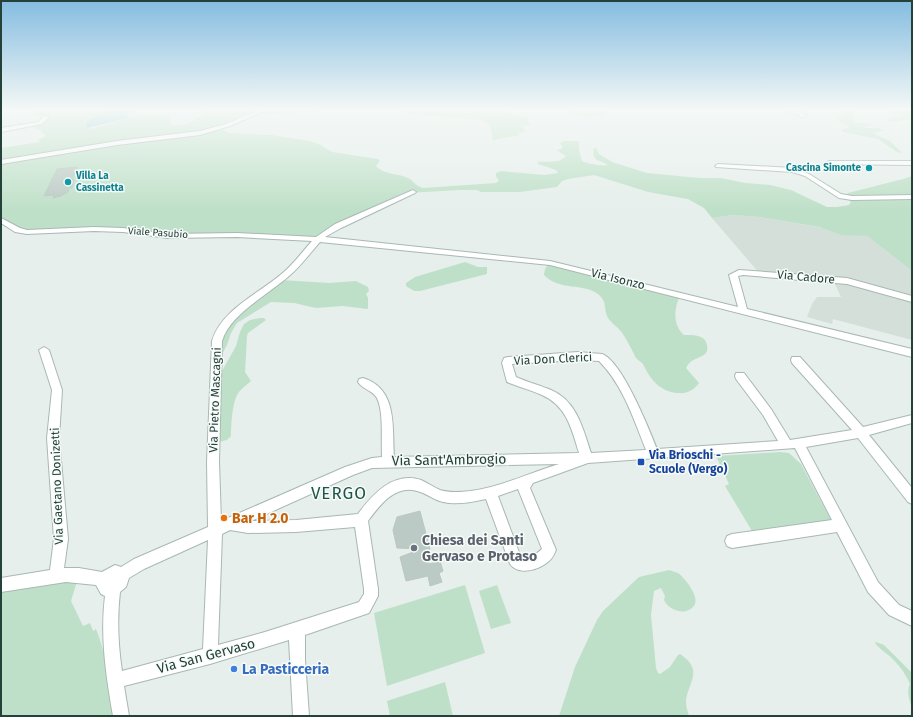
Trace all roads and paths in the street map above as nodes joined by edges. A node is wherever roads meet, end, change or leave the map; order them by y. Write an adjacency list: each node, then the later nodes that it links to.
1 (114, 143): 2 (street)
2 (1, 162)
3 (829, 163): 4 (street)
4 (912, 163)
5 (718, 166): 7 (street)
6 (413, 192): 9 (street, Via Pietro Mascagni)
7 (912, 197)
8 (1, 220): 9 (street, Viale Pasubio)
9 (317, 239): 11 (street, Via Isonzo); 29 (street, Via Pietro Mascagni)
10 (912, 299): 11 (street, Via Cadore)
11 (743, 310): 13 (street, Via Isonzo)
12 (44, 350): 31 (street, Via Gaetano Donizetti)
13 (912, 353)
14 (796, 360): 18 (street)
15 (740, 376): 19 (street)
16 (363, 382): 22 (street)
17 (912, 419): 18 (street, Via Sant'Ambrogio)
18 (860, 433): 19 (street, Via Sant'Ambrogio); 25 (street)
19 (793, 444): 20 (street, Via Sant'Ambrogio); 28 (street)
20 (653, 454): 21 (street, Via Sant'Ambrogio); 21 (street, Via Don Clerici)
21 (587, 458): 22 (street, Via Sant'Ambrogio); 23 (street)
22 (388, 462): 27 (street, Via Sant'Ambrogio)
23 (529, 479): 24 (street); 24 (street)
24 (490, 492): 26 (street)
25 (912, 498)
26 (361, 520): 27 (street); 35 (street, Via San Gervaso)
27 (230, 524): 29 (street, Via Sant'Ambrogio)
28 (841, 526): 30 (street); 34 (street)
29 (215, 531): 32 (street, Via Sant'Ambrogio); 36 (street, Via Pietro Mascagni)
30 (732, 541)
31 (56, 577): 32 (street); 33 (street)
32 (109, 584): 37 (street)
33 (1, 585)
34 (912, 619)
35 (297, 630): 36 (street, Via San Gervaso); 39 (street)
36 (210, 656): 37 (street, Via San Gervaso)
37 (115, 681): 38 (street)
38 (121, 716)
39 (301, 716)

